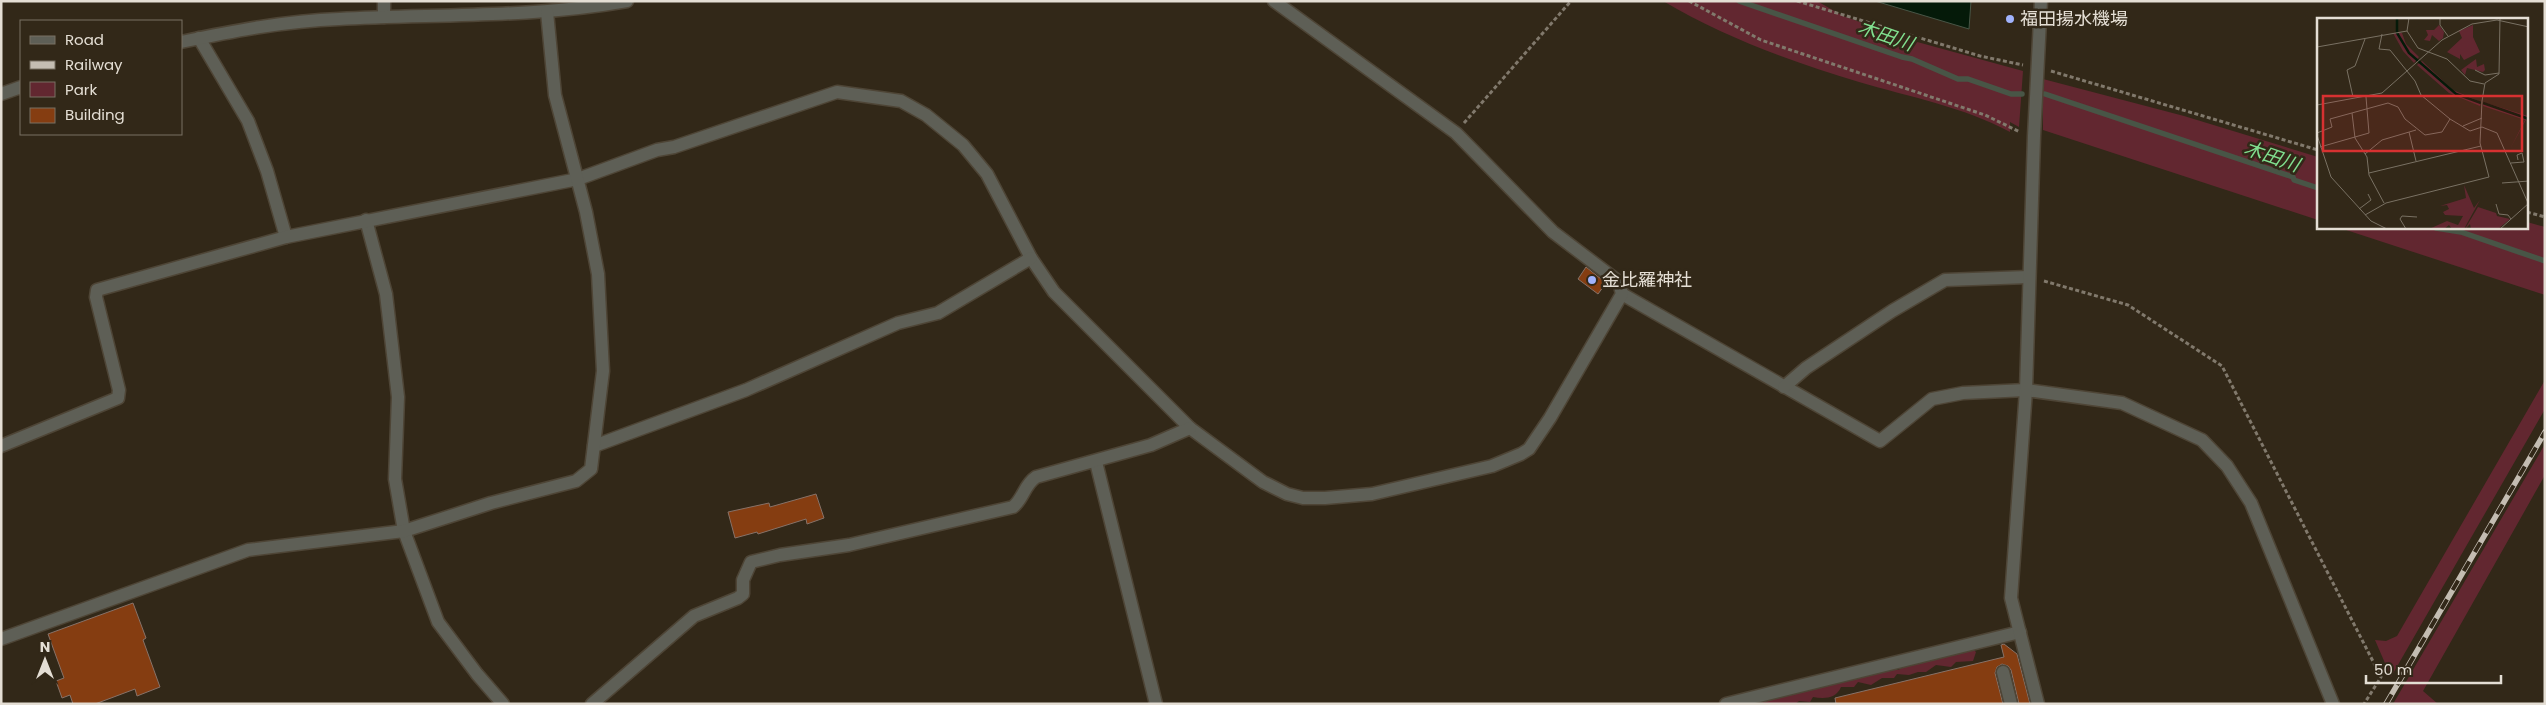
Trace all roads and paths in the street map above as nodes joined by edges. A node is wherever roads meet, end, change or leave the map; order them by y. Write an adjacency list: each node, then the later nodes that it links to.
1 (384, 1): 9 (street)
2 (627, 1): 8 (street)
3 (1274, 1): 15 (street)
4 (1571, 1): 15 (path)
5 (1689, 1): 16 (path)
6 (1797, 1): 12 (path)
7 (2042, 1): 12 (street)
8 (547, 12): 9 (street); 18 (street)
9 (384, 17): 10 (street)
10 (199, 38): 11 (street); 22 (street)
11 (182, 42)
12 (2037, 66): 16 (street); 17 (path)
13 (20, 87): 14 (street)
14 (1, 94)
15 (1456, 133): 25 (street)
16 (2034, 136): 24 (street)
17 (2317, 150)
18 (578, 179): 21 (street); 23 (street); 30 (street)
19 (2528, 212): 20 (path)
20 (2545, 217)
21 (366, 220): 22 (street); 32 (street)
22 (286, 237): 29 (street)
23 (1031, 258): 28 (street); 30 (street)
24 (2028, 277): 26 (street); 27 (street); 43 (path)
25 (1622, 294): 26 (street); 28 (street)
26 (1784, 387): 27 (street)
27 (2026, 390): 33 (street); 42 (street)
28 (1190, 428): 31 (street)
29 (1, 446)
30 (594, 446): 32 (street)
31 (1096, 462): 37 (street); 38 (street)
32 (404, 531): 34 (street); 36 (street)
33 (2020, 632): 39 (street); 41 (street)
34 (1, 639)
35 (2002, 672): 40 (street)
36 (503, 704)
37 (592, 704)
38 (1156, 704)
39 (1726, 704)
40 (2010, 704)
41 (2038, 704)
42 (2333, 704)
43 (2364, 704)

